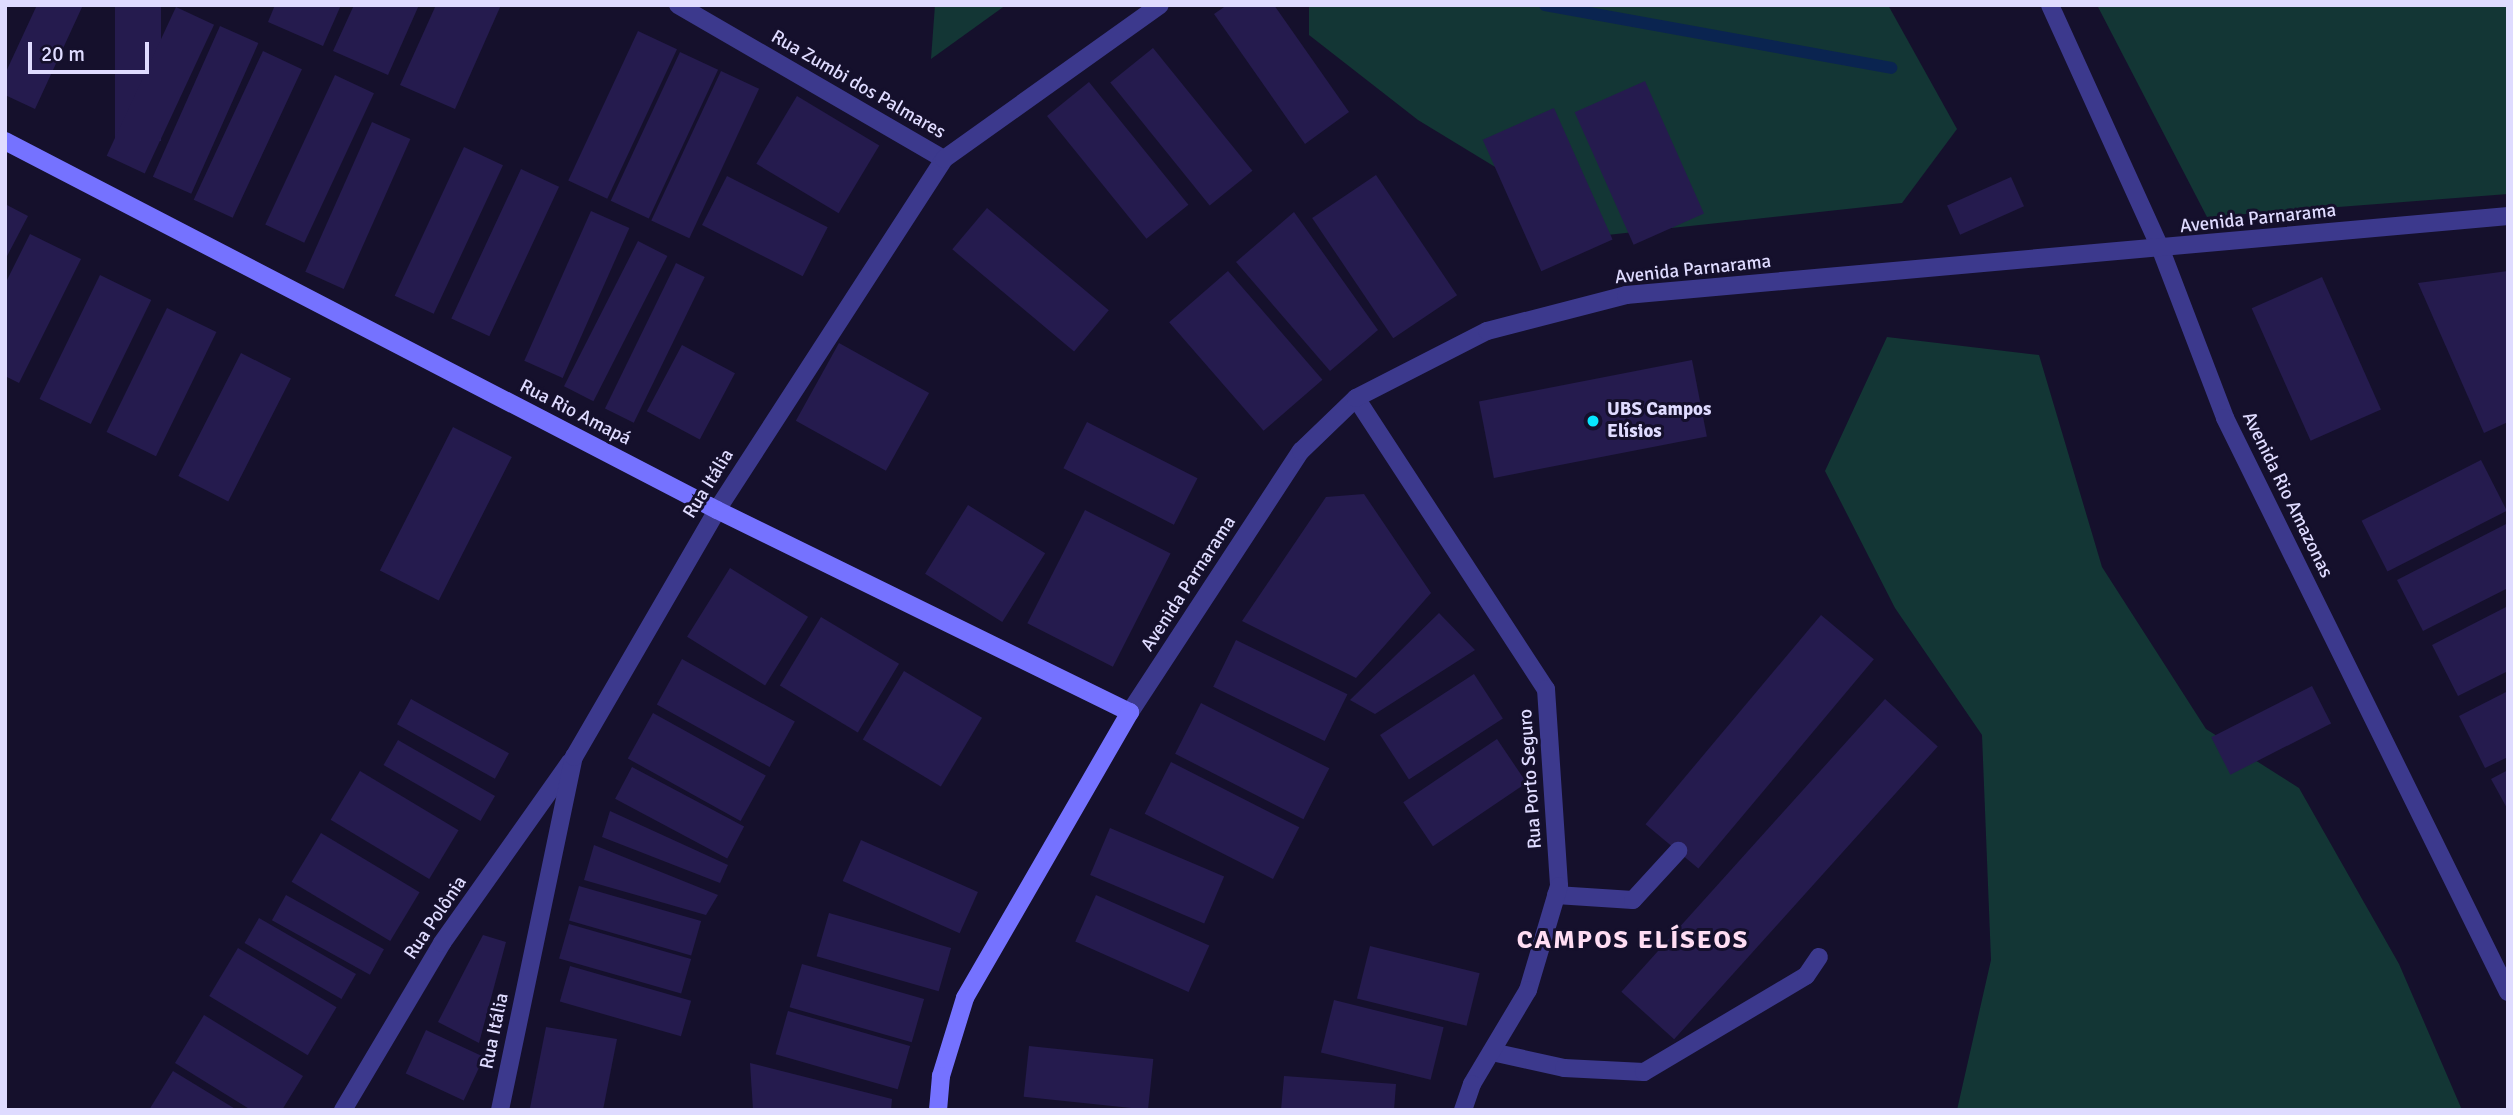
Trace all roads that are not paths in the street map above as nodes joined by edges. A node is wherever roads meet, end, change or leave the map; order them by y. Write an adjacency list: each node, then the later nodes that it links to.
1 (678, 5): 5 (street, Rua Zumbi dos Palmares)
2 (1160, 5): 5 (street, Rua Itália)
3 (2050, 5): 7 (street, Avenida Rio Amazonas)
4 (5, 141): 9 (main road, Rua Rio Amapá)
5 (944, 159): 9 (street, Rua Itália)
6 (2508, 216): 7 (street, Avenida Parnarama)
7 (2161, 250): 8 (street, Avenida Parnarama); 15 (street, Avenida Rio Amazonas)
8 (1356, 398): 10 (street, Avenida Parnarama); 13 (street, Rua Porto Seguro)
9 (717, 510): 10 (main road, Rua Rio Amapá); 11 (street, Rua Itália)
10 (1130, 712): 19 (main road, Avenida Parnarama)
11 (574, 757): 17 (street, Rua Polônia); 18 (street, Rua Itália)
12 (1678, 851): 13 (street)
13 (1556, 895): 16 (street, Rua Porto Seguro)
14 (1819, 957): 16 (street)
15 (2508, 992)
16 (1492, 1052): 20 (street, Rua Porto Seguro)
17 (343, 1110)
18 (500, 1110)
19 (938, 1110)
20 (1463, 1110)

